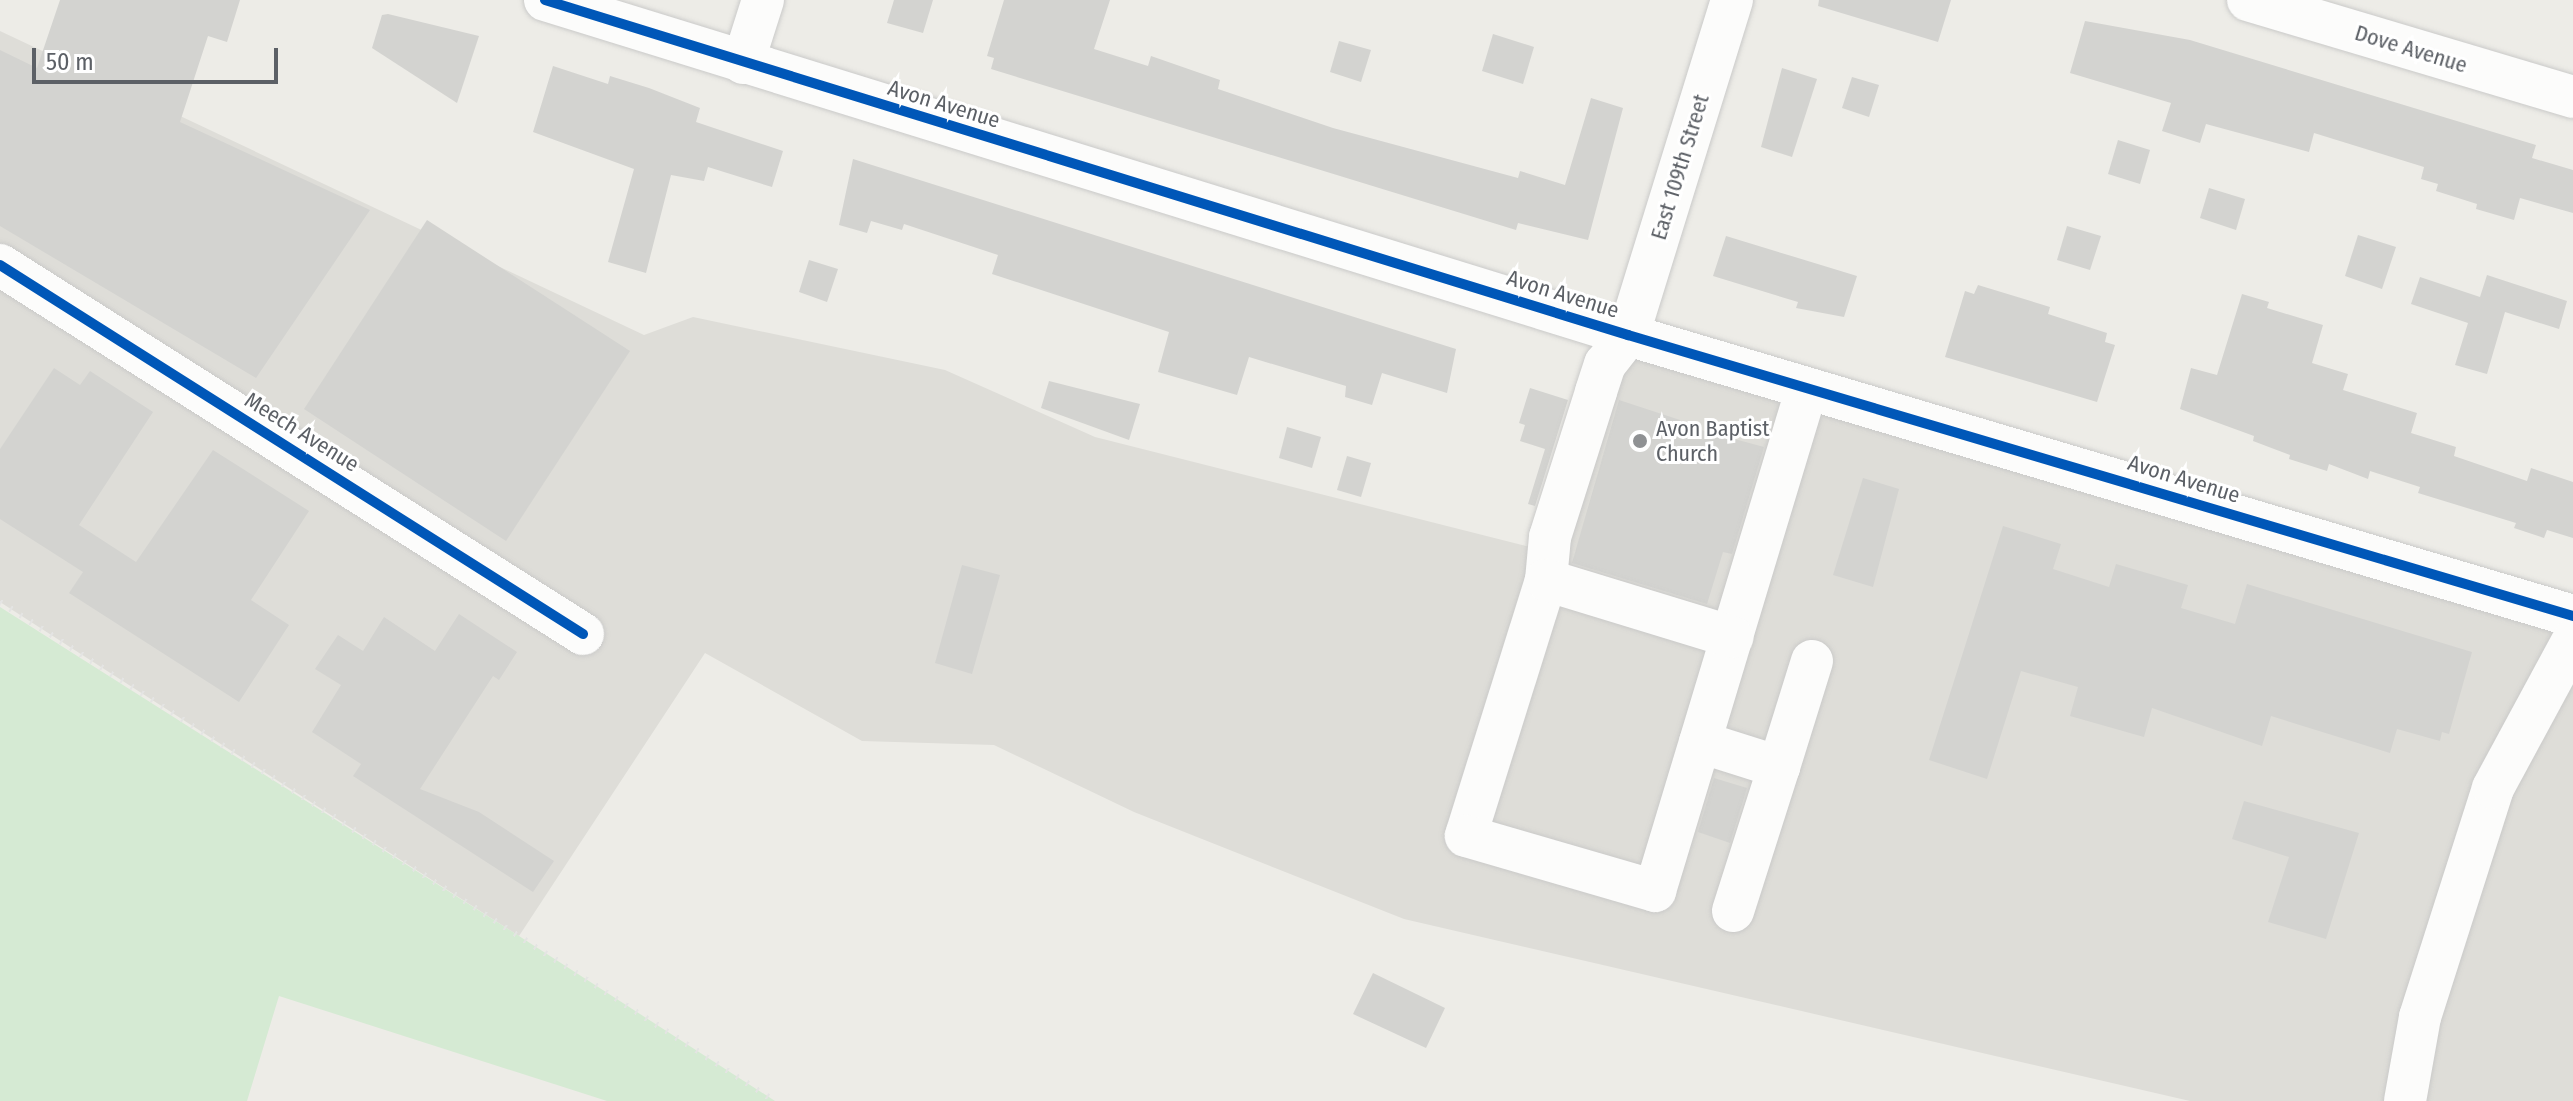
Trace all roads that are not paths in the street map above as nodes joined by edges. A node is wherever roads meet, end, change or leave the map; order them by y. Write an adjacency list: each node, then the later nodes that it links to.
1 (545, 0): 5 (street, Avon Avenue)
2 (763, 0): 5 (street)
3 (1732, 0): 8 (street, East 109th Street)
4 (2248, 0): 6 (street, Dove Avenue)
5 (743, 63): 8 (street, Avon Avenue)
6 (2573, 97)
7 (0, 265): 12 (street, Meech Avenue)
8 (1628, 335): 9 (street, Avon Avenue); 10 (street, East 109th Street)
9 (1807, 388): 11 (street, Avon Avenue); 13 (street)
10 (1546, 580): 13 (street); 16 (street, East 109th Street)
11 (2573, 616)
12 (583, 634)
13 (1733, 637): 16 (street)
14 (2573, 640): 19 (street)
15 (1812, 661): 17 (street)
16 (1700, 742): 17 (street)
17 (1779, 767): 18 (street)
18 (1733, 911)
19 (2405, 1101)

